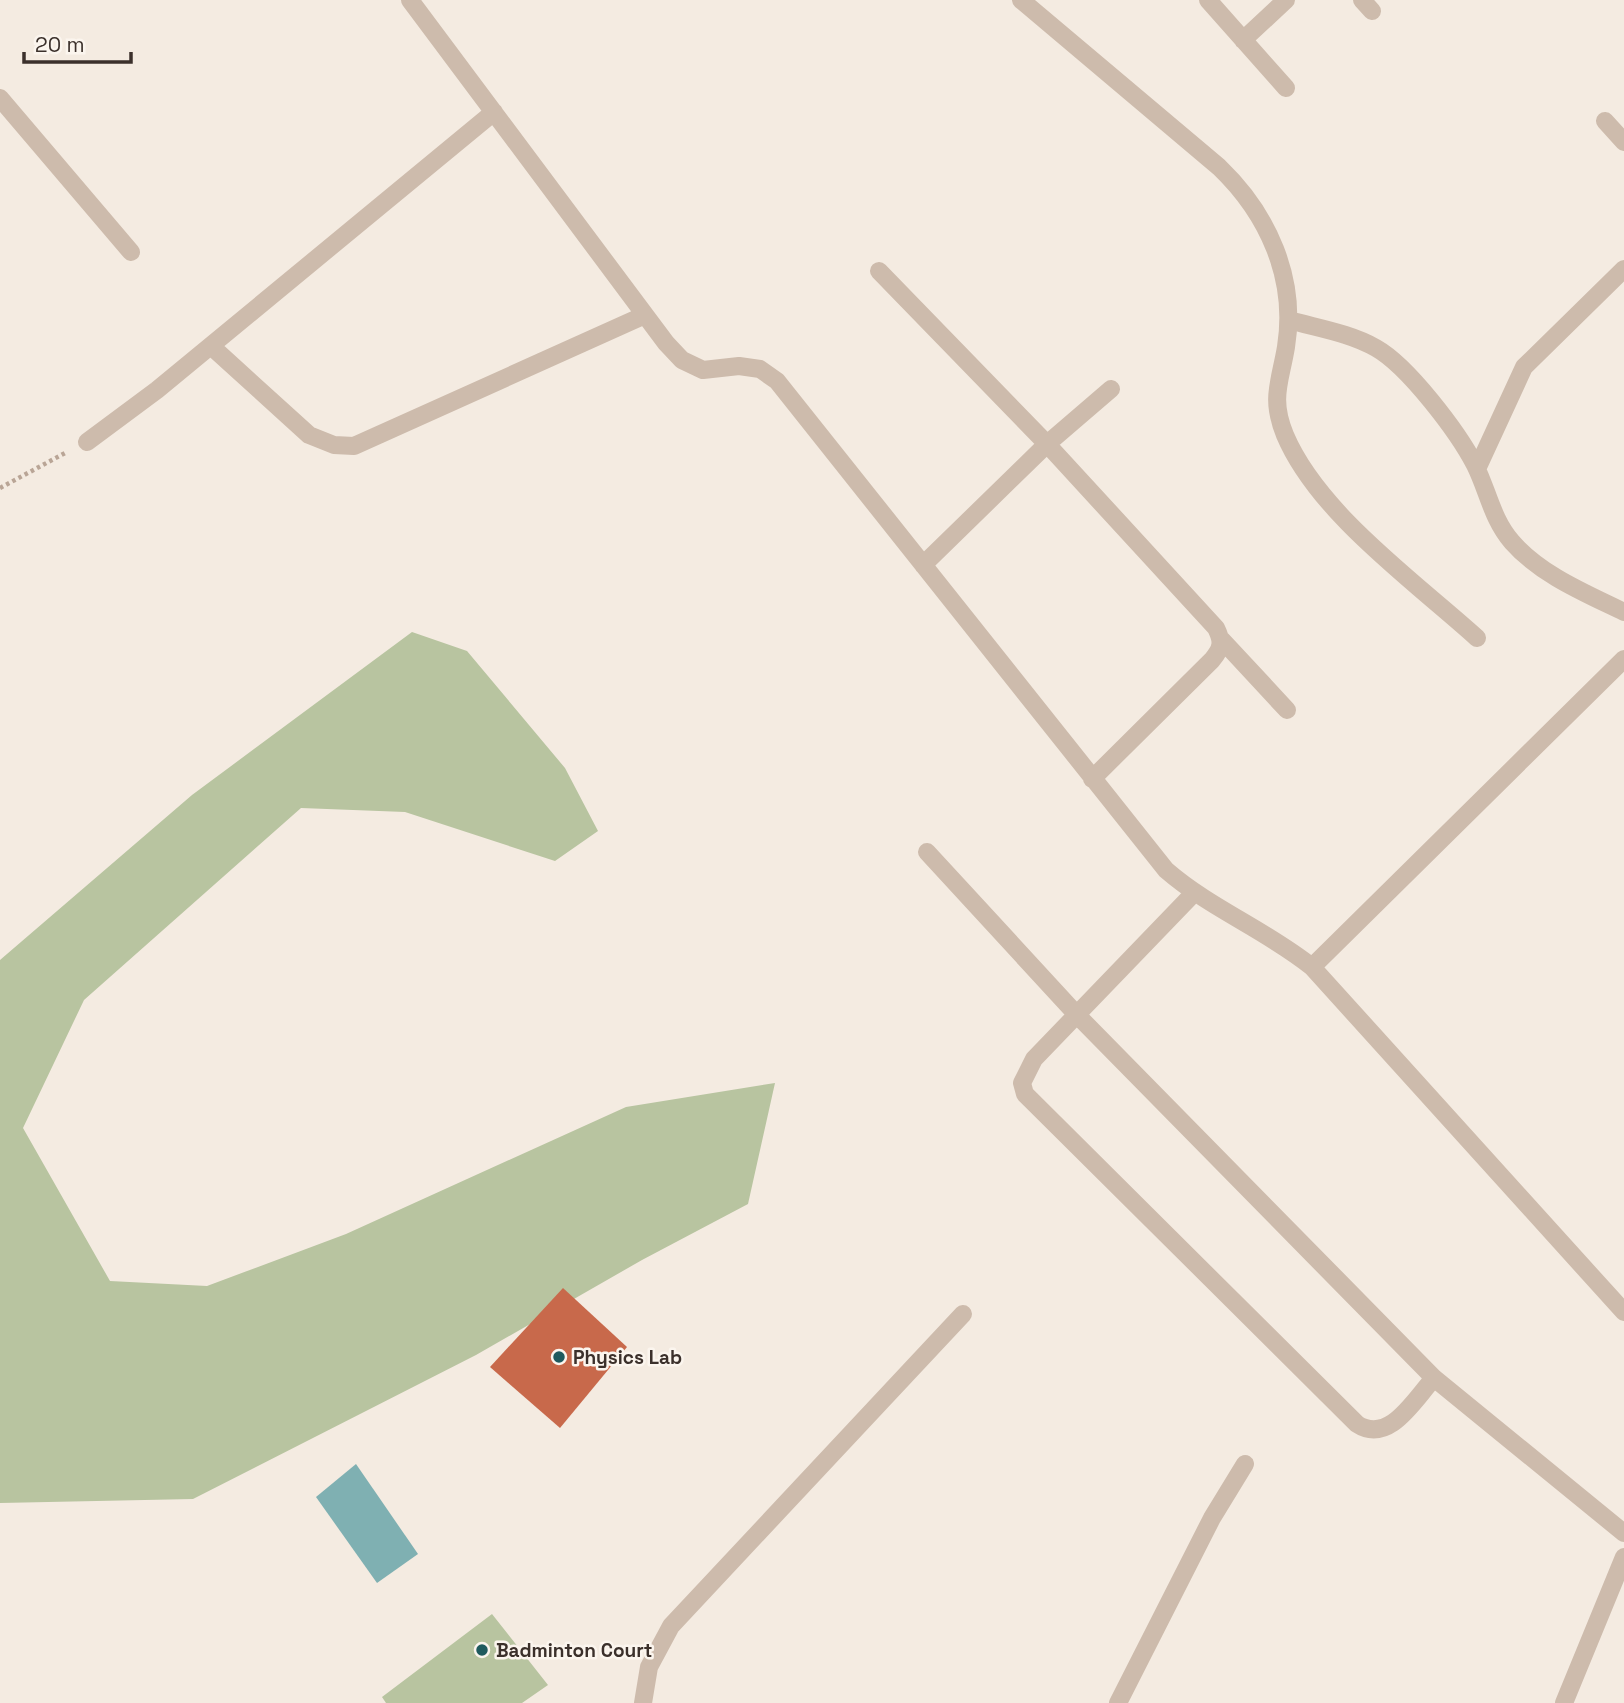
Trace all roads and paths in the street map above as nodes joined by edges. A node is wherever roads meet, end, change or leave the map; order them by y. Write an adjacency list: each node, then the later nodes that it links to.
1 (410, 0): 8 (street)
2 (1021, 0): 15 (street)
3 (1208, 0): 5 (street)
4 (1286, 0): 5 (street)
5 (1243, 40): 6 (street)
6 (1286, 88)
7 (0, 98): 11 (street)
8 (494, 112): 14 (street); 16 (street)
9 (1605, 121): 10 (street)
10 (1624, 142)
11 (131, 252)
12 (1624, 269): 20 (street)
13 (879, 271): 19 (street)
14 (645, 315): 16 (street); 22 (street)
15 (1289, 320): 20 (street); 24 (street)
16 (211, 346): 18 (street)
17 (1111, 389): 19 (street)
18 (87, 442): 21 (path)
19 (1047, 443): 22 (street); 25 (street)
20 (1477, 470): 23 (street)
21 (0, 488)
22 (922, 565): 28 (street)
23 (1624, 612)
24 (1477, 638)
25 (1222, 640): 27 (street); 28 (street)
26 (1624, 659): 31 (street)
27 (1287, 710)
28 (1092, 779): 30 (street)
29 (927, 852): 32 (street)
30 (1193, 894): 31 (street); 32 (street)
31 (1312, 967): 33 (street)
32 (1078, 1016): 35 (street); 35 (street)
33 (1624, 1312)
34 (963, 1314): 39 (street)
35 (1434, 1378): 37 (street)
36 (1245, 1464): 40 (street)
37 (1624, 1534)
38 (1624, 1557): 41 (street)
39 (643, 1703)
40 (1118, 1703)
41 (1564, 1703)

